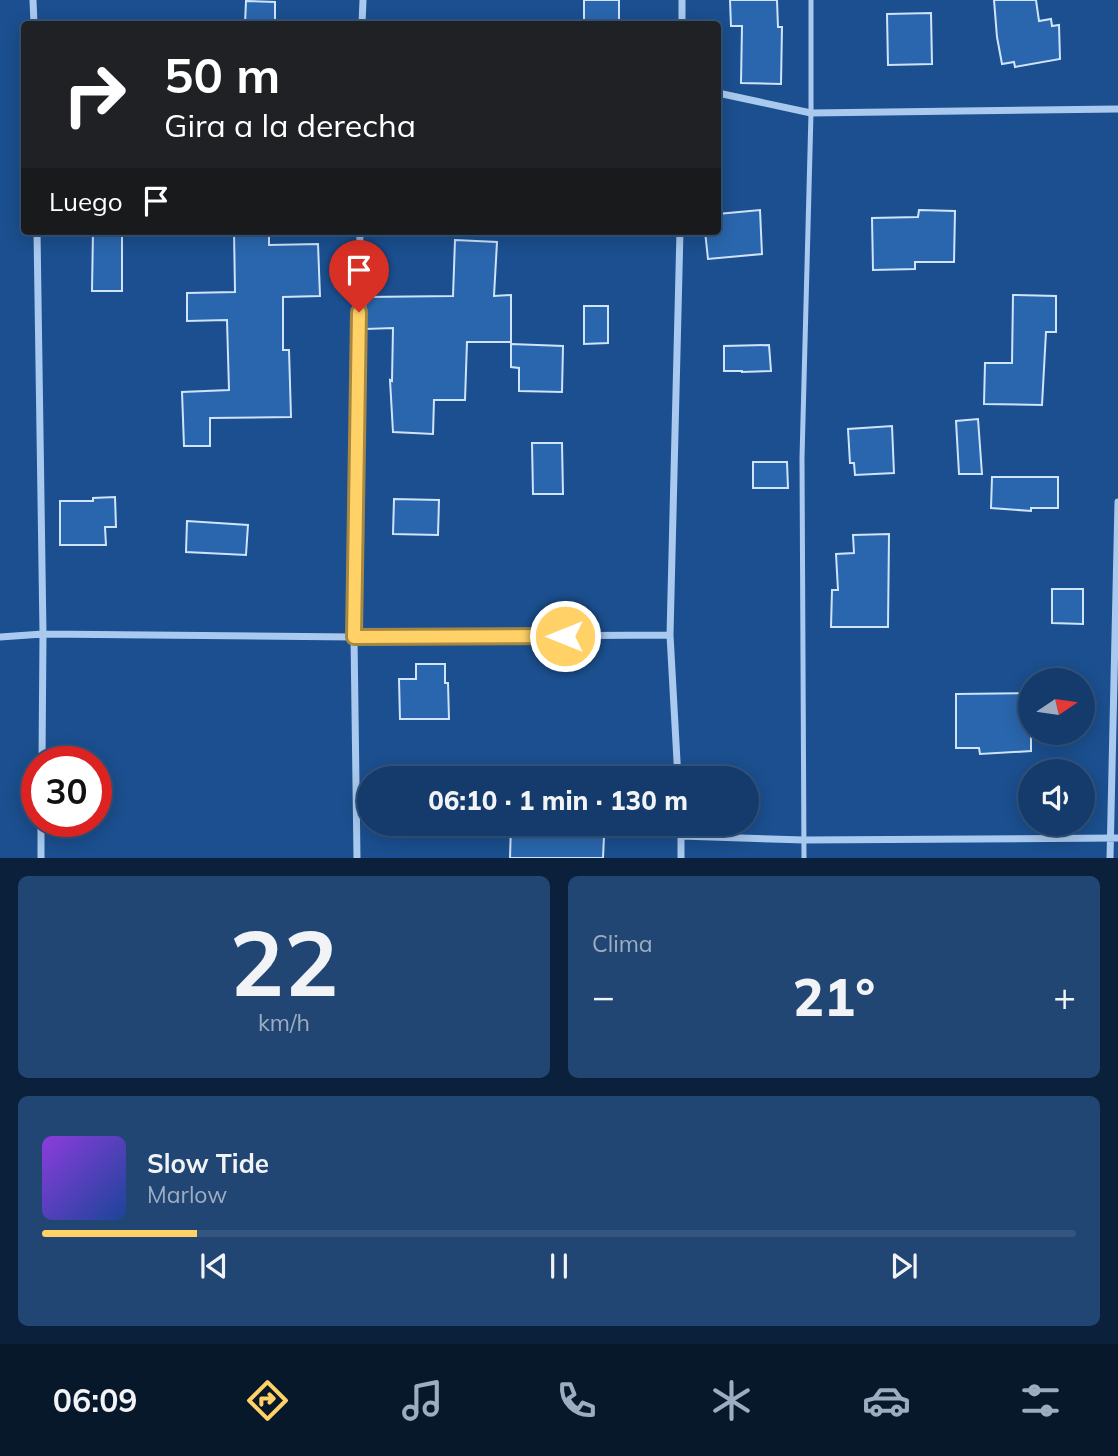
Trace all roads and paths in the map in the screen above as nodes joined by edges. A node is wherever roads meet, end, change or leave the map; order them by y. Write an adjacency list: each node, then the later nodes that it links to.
1 (33, 0): 5 (street)
2 (363, 0): 6 (street)
3 (682, 0): 7 (street)
4 (811, 0): 10 (lane)
5 (34, 21)
6 (362, 21)
7 (682, 21)
8 (721, 94): 10 (street)
9 (1118, 109): 10 (street)
10 (811, 113): 24 (lane)
11 (37, 235): 15 (street)
12 (360, 235): 18 (street)
13 (680, 235): 16 (street)
14 (1118, 502): 23 (street)
15 (43, 634): 17 (street); 18 (street); 19 (street)
16 (670, 635): 18 (street); 20 (street)
17 (0, 637)
18 (354, 637): 26 (street)
19 (42, 746)
20 (677, 766)
21 (681, 836): 24 (street); 27 (street)
22 (41, 837): 25 (street)
23 (1114, 838): 24 (street); 29 (street)
24 (804, 840): 28 (lane)
25 (41, 858)
26 (357, 858)
27 (681, 858)
28 (804, 858)
29 (1110, 858)

